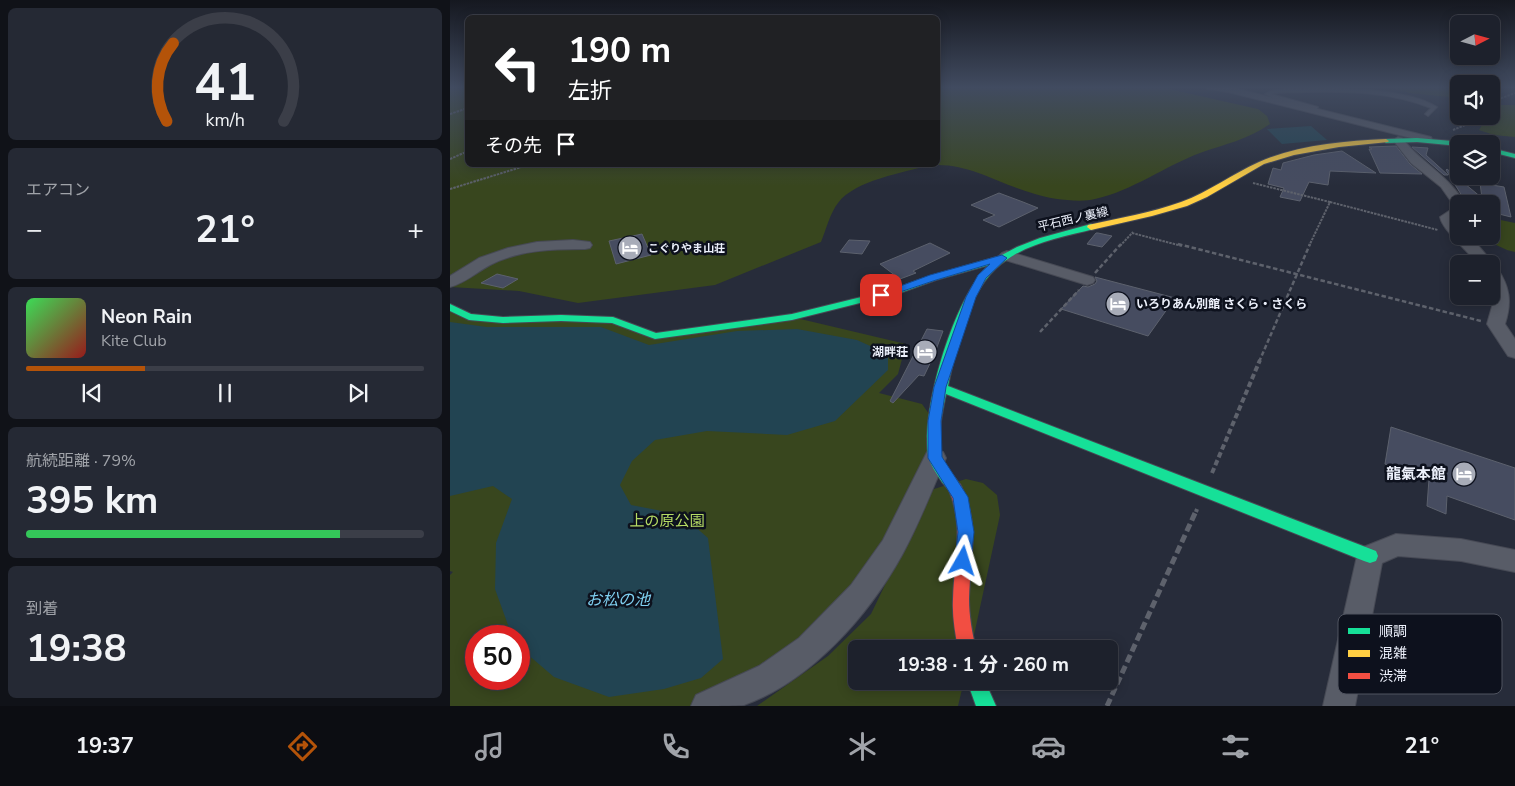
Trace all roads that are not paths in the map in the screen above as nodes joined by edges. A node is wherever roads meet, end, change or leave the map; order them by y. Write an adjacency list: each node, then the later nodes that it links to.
1 (1351, 120): 2 (street)
2 (1426, 139): 3 (main road, 平石西ノ裏線); 4 (main road, 平石西ノ裏線)
3 (1398, 140): 7 (street); 11 (main road, 平石西ノ裏線)
4 (1450, 142)
5 (1500, 152): 6 (main road)
6 (1515, 156)
7 (1455, 195)
8 (585, 245): 13 (street)
9 (1471, 245): 10 (street)
10 (1479, 255)
11 (1005, 257): 12 (street); 15 (main road); 18 (main road, 平石西ノ裏線)
12 (1087, 280)
13 (450, 282)
14 (1500, 282): 16 (street)
15 (450, 307)
16 (1496, 324): 17 (street)
17 (1515, 352)
18 (940, 387): 19 (main road, 平石西ノ裏線); 20 (main road)
19 (935, 458): 23 (main road); 25 (street)
20 (1370, 556): 21 (street); 22 (street)
21 (1515, 561)
22 (1358, 614)
23 (964, 640)
24 (979, 690): 26 (main road)
25 (707, 706)
26 (986, 706)

